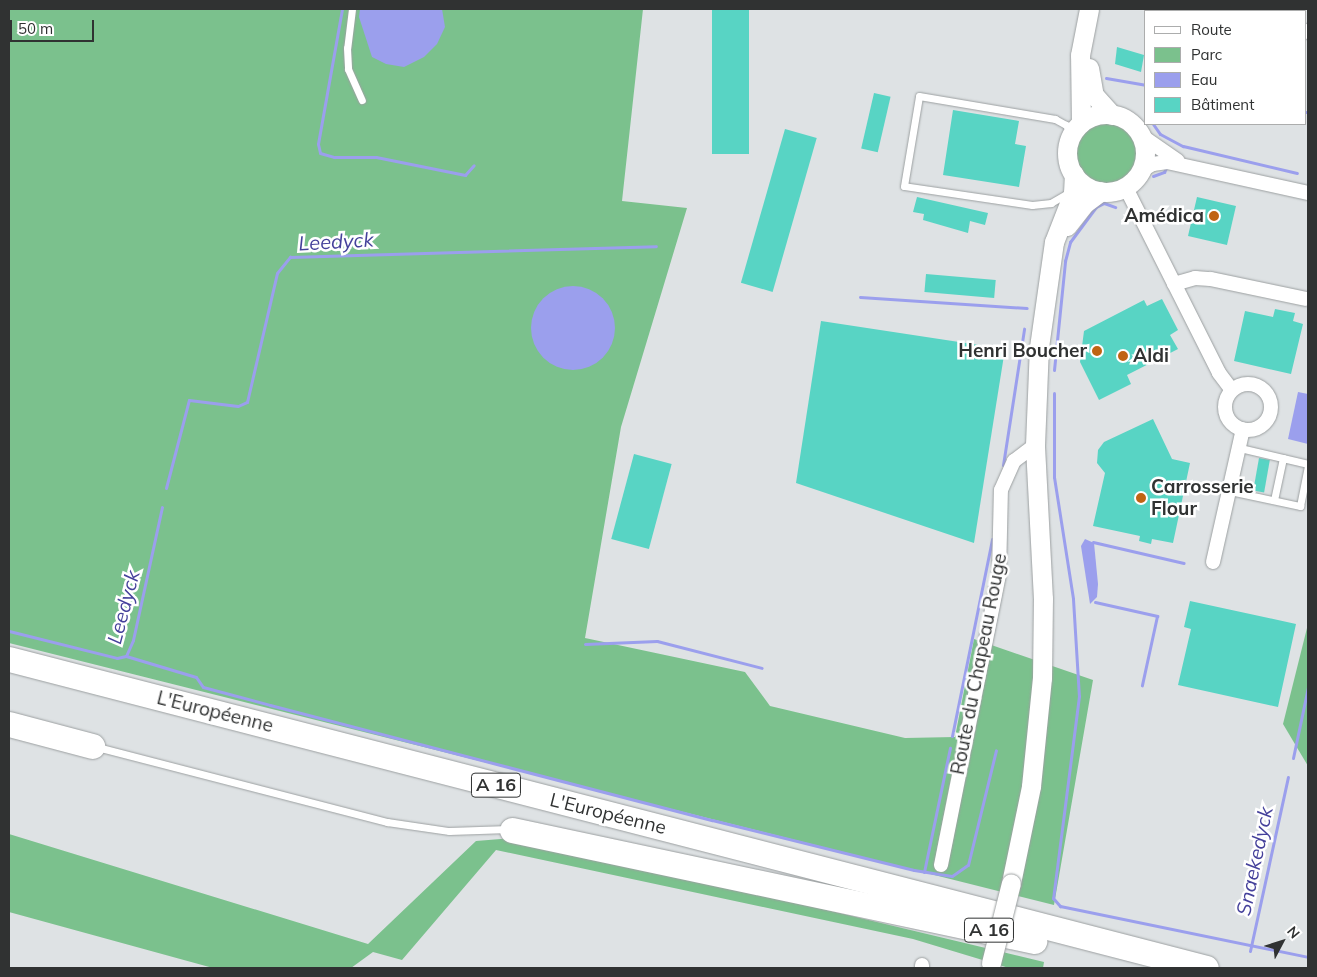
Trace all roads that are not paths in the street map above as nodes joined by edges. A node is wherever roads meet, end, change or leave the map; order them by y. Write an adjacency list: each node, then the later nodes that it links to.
1 (352, 9): 3 (lane)
2 (1090, 9): 4 (street); 5 (street)
3 (362, 100)
4 (1112, 115): 5 (street); 6 (street)
5 (1076, 129): 9 (street); 9 (lane)
6 (1139, 134): 7 (street); 8 (street)
7 (1188, 165): 8 (street); 12 (street)
8 (1139, 172): 10 (street)
9 (1074, 181): 11 (street); 13 (street)
10 (1125, 186): 11 (street); 14 (street)
11 (1100, 191): 13 (street)
12 (1308, 193)
13 (1051, 258): 18 (street)
14 (1174, 284): 15 (street); 16 (street)
15 (1306, 299)
16 (1232, 390): 17 (street); 17 (street)
17 (1243, 429): 19 (street)
18 (1035, 446): 30 (street, Route du Chapeau Rouge); 32 (street, bridge)
19 (1240, 448): 20 (lane); 22 (street)
20 (1283, 458): 21 (lane); 23 (lane)
21 (1308, 465): 23 (lane)
22 (1230, 491): 23 (lane); 24 (street)
23 (1274, 500)
24 (1213, 562)
25 (9, 659): 34 (highway, L'Européenne / A 16)
26 (9, 676): 31 (highway, L'Européenne / A 16)
27 (9, 724): 28 (highway)
28 (92, 746): 29 (lane)
29 (512, 830): 31 (highway)
30 (940, 865)
31 (1034, 941): 33 (highway, L'Européenne / A 16)
32 (990, 965)
33 (1138, 968)
34 (1206, 968)

